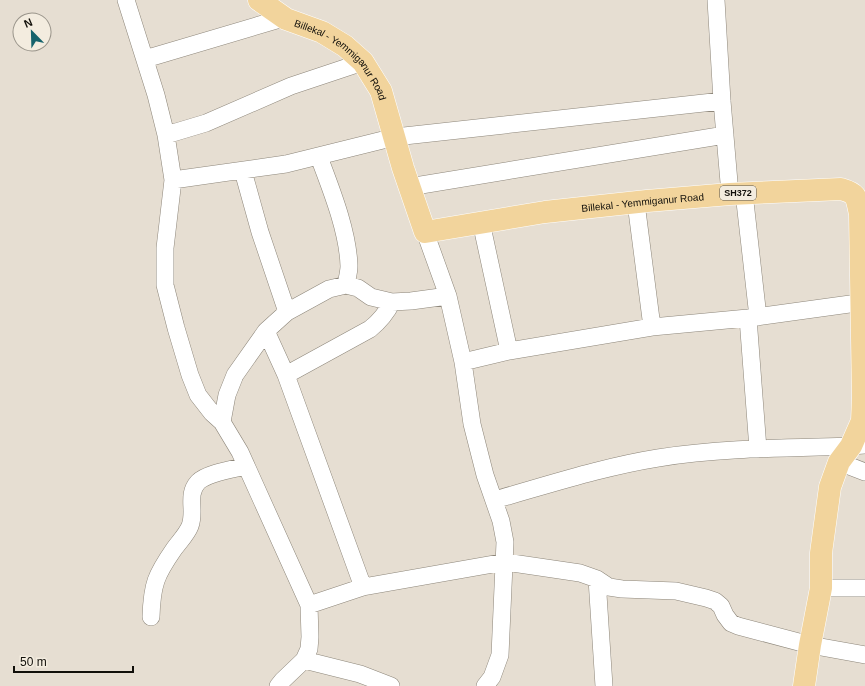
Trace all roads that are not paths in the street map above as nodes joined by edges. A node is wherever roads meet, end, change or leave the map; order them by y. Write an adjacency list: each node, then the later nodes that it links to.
1 (126, 0): 5 (street)
2 (259, 0): 4 (main road, Billekal - Yemmiganur Road)
3 (716, 0): 7 (street)
4 (283, 18): 5 (street); 6 (main road, Billekal - Yemmiganur Road)
5 (145, 59): 8 (street)
6 (363, 62): 8 (street); 10 (main road, Billekal - Yemmiganur Road)
7 (722, 101): 9 (street); 10 (street)
8 (166, 135): 13 (street)
9 (725, 135): 14 (street); 15 (street)
10 (395, 138): 11 (street); 14 (main road, Billekal - Yemmiganur Road)
11 (319, 157): 12 (street); 20 (street)
12 (243, 171): 13 (street); 24 (street)
13 (173, 180): 32 (street)
14 (409, 187): 19 (main road, Billekal - Yemmiganur Road)
15 (737, 193): 16 (main road, Billekal - Yemmiganur Road / SH372); 17 (main road, Billekal - Yemmiganur Road / SH372); 25 (street)
16 (636, 203): 18 (main road, Billekal - Yemmiganur Road / SH372); 26 (street)
17 (862, 214): 23 (main road, Billekal - Yemmiganur Road / SH372)
18 (481, 222): 19 (main road, Billekal - Yemmiganur Road / SH372); 28 (street)
19 (425, 232): 21 (street)
20 (346, 284): 22 (street); 24 (street)
21 (448, 296): 22 (street); 29 (street)
22 (392, 302): 31 (street)
23 (863, 302): 25 (street); 30 (main road, Billekal - Yemmiganur Road / SH372)
24 (287, 312): 27 (street)
25 (753, 317): 26 (street); 33 (street)
26 (652, 327): 28 (street)
27 (266, 331): 31 (street); 32 (street)
28 (509, 351): 29 (street)
29 (463, 362): 37 (street)
30 (864, 367): 34 (main road, Billekal - Yemmiganur Road / SH372)
31 (286, 375): 40 (street)
32 (222, 422): 35 (street)
33 (758, 449): 34 (street); 37 (street)
34 (852, 451): 36 (street); 41 (main road, Billekal - Yemmiganur Road / SH372)
35 (246, 466): 43 (street); 44 (street)
36 (865, 472)
37 (494, 500): 38 (street)
38 (505, 562): 39 (street); 40 (street); 50 (street)
39 (597, 579): 45 (street); 51 (street)
40 (363, 587): 43 (street)
41 (821, 588): 42 (street); 45 (main road, Billekal - Yemmiganur Road / SH372)
42 (865, 588)
43 (309, 605): 47 (street)
44 (151, 617)
45 (810, 645): 46 (street); 52 (main road, Billekal - Yemmiganur Road / SH372)
46 (865, 655)
47 (304, 660): 48 (street); 49 (street)
48 (278, 686)
49 (391, 686)
50 (485, 686)
51 (604, 686)
52 (804, 686)

